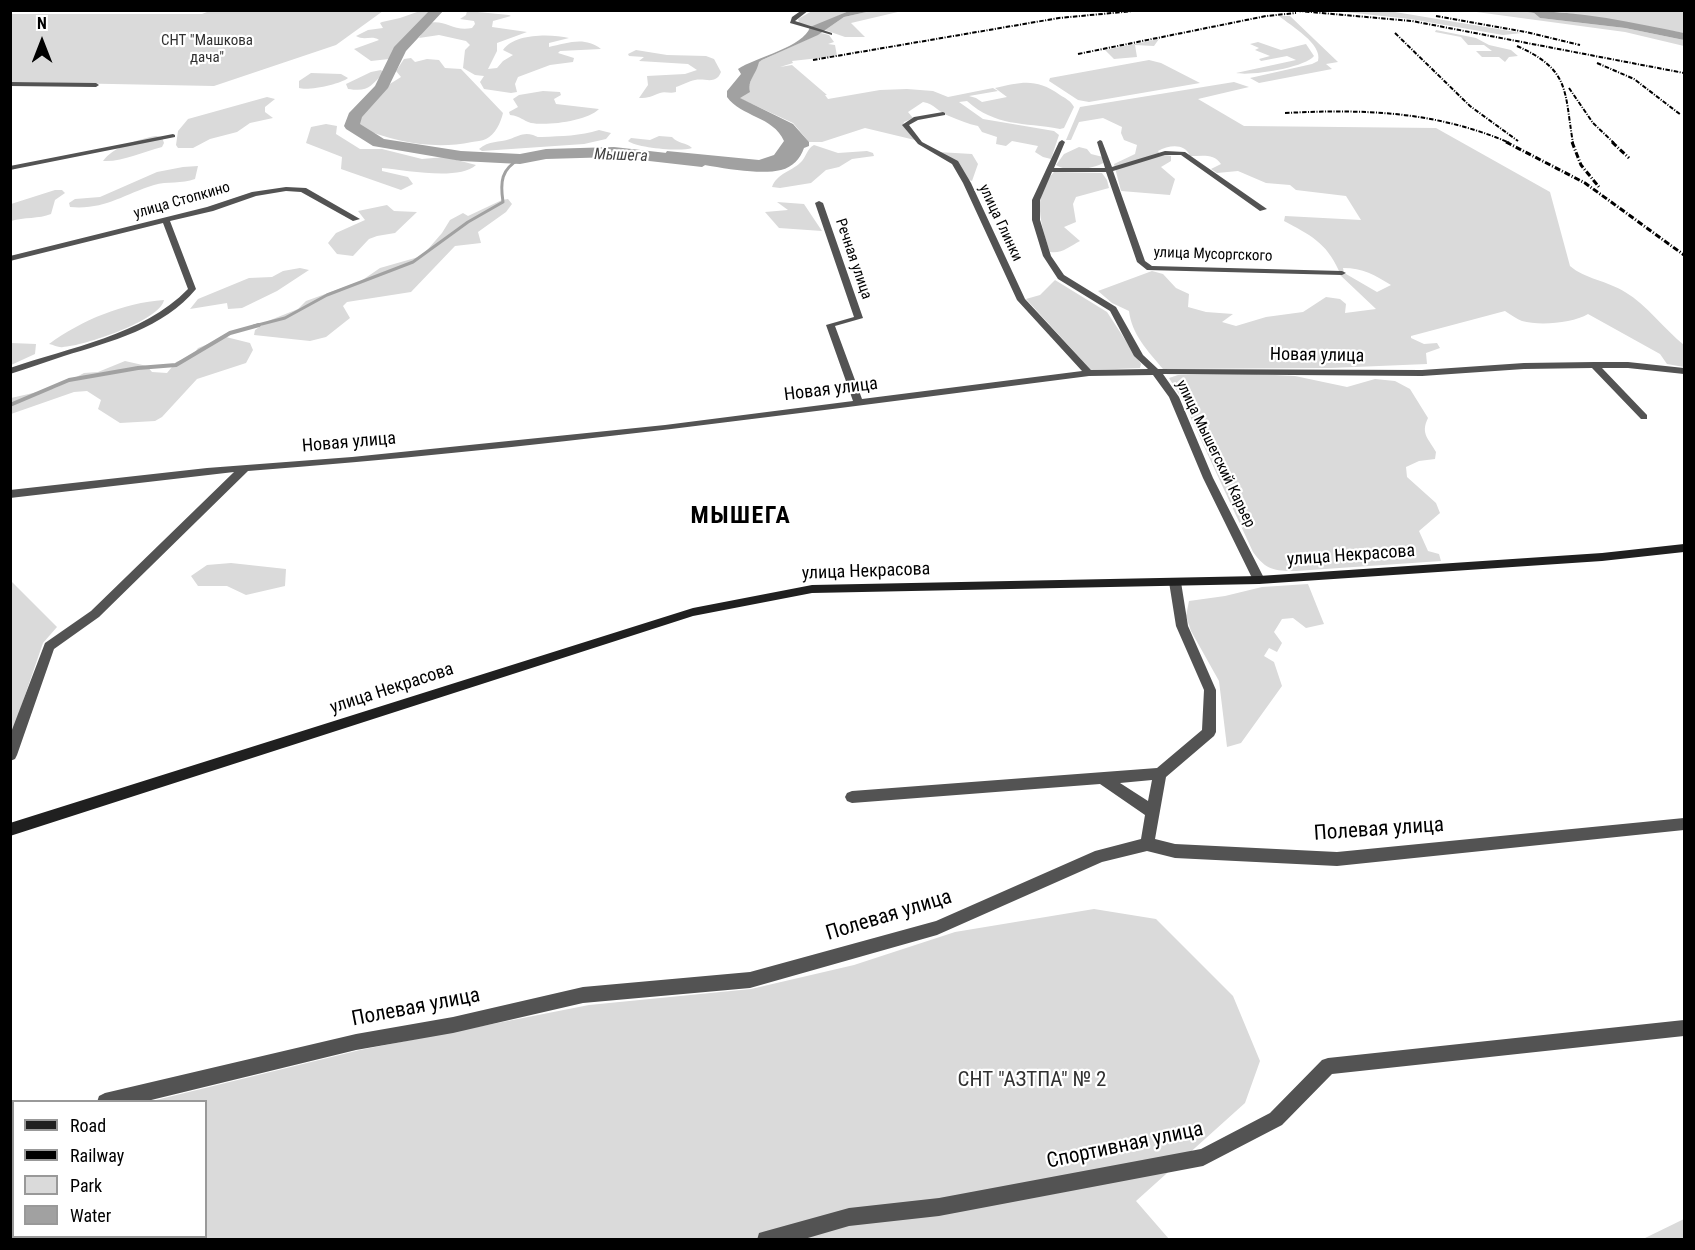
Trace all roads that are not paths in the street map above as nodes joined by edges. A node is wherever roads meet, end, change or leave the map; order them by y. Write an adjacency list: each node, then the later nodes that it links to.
1 (807, 10): 2 (street)
2 (830, 34)
3 (10, 84): 4 (street)
4 (96, 85)
5 (943, 114): 22 (street, улица Глинки)
6 (173, 136): 9 (street)
7 (1062, 142): 10 (street, улица Мышегский Карьер)
8 (1100, 142): 11 (street, улица Мусоргского)
9 (10, 168)
10 (1051, 170): 11 (street); 21 (street, улица Мышегский Карьер)
11 (1108, 170): 13 (street); 17 (street, улица Мусоргского)
12 (819, 202): 23 (street, Речная улица)
13 (1263, 209)
14 (356, 219): 15 (street, улица Стопкино)
15 (166, 221): 16 (street, улица Стопкино); 19 (street)
16 (10, 259)
17 (1342, 273)
18 (1594, 365): 20 (street, Новая улица); 21 (street, Новая улица); 24 (street)
19 (10, 371)
20 (1684, 371)
21 (1156, 372): 22 (street, Новая улица); 28 (street, улица Мышегский Карьер)
22 (1089, 374): 23 (street, Новая улица)
23 (859, 404): 25 (street, Новая улица)
24 (1644, 417)
25 (245, 468): 26 (street, Новая улица); 30 (street)
26 (10, 494)
27 (1684, 548): 28 (main road, улица Некрасова)
28 (1259, 580): 29 (main road, улица Некрасова)
29 (1175, 582): 31 (street); 36 (main road, улица Некрасова)
30 (10, 755)
31 (1160, 774): 32 (street); 34 (street)
32 (1101, 778): 33 (street); 34 (street)
33 (852, 797)
34 (1153, 812): 37 (street)
35 (1684, 824): 37 (street, Полевая улица)
36 (10, 830)
37 (1148, 844): 39 (street, Полевая улица)
38 (1684, 1028): 40 (street, Спортивная улица)
39 (109, 1100)
40 (766, 1239)

